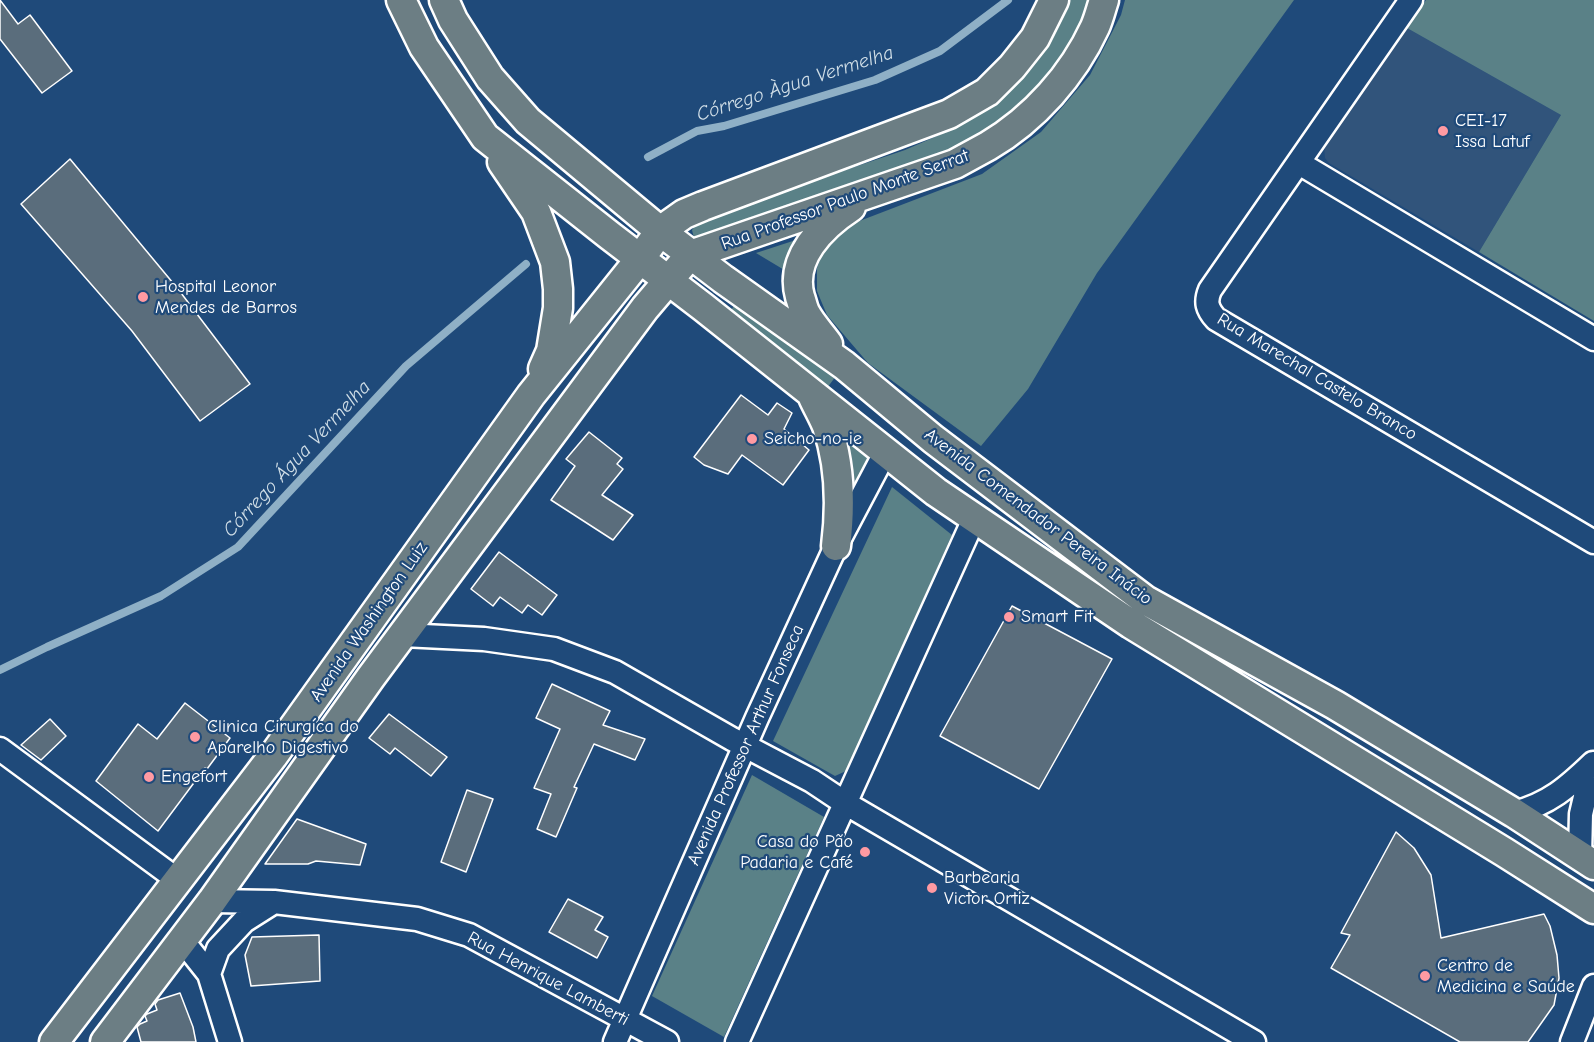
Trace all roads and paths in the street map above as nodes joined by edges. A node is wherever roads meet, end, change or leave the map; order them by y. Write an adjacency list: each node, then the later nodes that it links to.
1 (401, 0): 6 (main road, Avenida Comendador Pereira Inácio)
2 (444, 0): 9 (main road, Avenida Comendador Pereira Inácio)
3 (1054, 0): 9 (main road)
4 (1104, 0): 8 (main road, Rua Professor Paulo Monte Serrat)
5 (1411, 0): 7 (street, Rua Marechal Castelo Branco)
6 (485, 137): 11 (main road, Avenida Comendador Pereira Inácio); 16 (main road)
7 (1299, 163): 13 (street); 21 (street, Rua Marechal Castelo Branco)
8 (882, 188): 10 (main road, Rua Professor Paulo Monte Serrat); 14 (main road)
9 (660, 231): 10 (main road, Avenida Comendador Pereira Inácio); 11 (main road)
10 (690, 255): 12 (main road); 14 (main road, Avenida Comendador Pereira Inácio)
11 (640, 259): 12 (main road, Avenida Comendador Pereira Inácio); 16 (main road, Avenida Washington Luiz)
12 (667, 281): 15 (main road, Avenida Comendador Pereira Inácio); 23 (main road, Avenida Washington Luiz)
13 (1594, 339)
14 (844, 365): 17 (main road, Avenida Comendador Pereira Inácio)
15 (811, 392): 18 (main road, Avenida Comendador Pereira Inácio); 22 (main road)
16 (531, 395): 31 (main road, Avenida Washington Luiz)
17 (933, 439): 18 (main road); 19 (main road, Avenida Comendador Pereira Inácio)
18 (886, 451): 20 (main road, Avenida Comendador Pereira Inácio); 22 (street, Avenida Professor Arthur Fonseca)
19 (972, 470): 20 (main road); 28 (main road, Avenida Comendador Pereira Inácio)
20 (974, 519): 27 (street); 29 (main road, Avenida Comendador Pereira Inácio)
21 (1594, 542)
22 (836, 546): 24 (street, Avenida Professor Arthur Fonseca)
23 (403, 635): 24 (street); 32 (main road, Avenida Washington Luiz)
24 (744, 745): 27 (street); 38 (street, Avenida Professor Arthur Fonseca)
25 (0, 749): 31 (street)
26 (1593, 762): 28 (street); 30 (street)
27 (845, 802): 44 (street); 45 (street)
28 (1514, 813): 30 (main road, Avenida Comendador Pereira Inácio)
29 (1504, 852): 30 (main road, Avenida Comendador Pereira Inácio); 34 (main road, Avenida Comendador Pereira Inácio)
30 (1578, 855)
31 (179, 881): 39 (main road, Avenida Washington Luiz)
32 (212, 901): 33 (street, Rua Henrique Lamberti); 35 (main road, Avenida Washington Luiz)
33 (274, 903): 36 (street); 38 (street, Rua Henrique Lamberti)
34 (1594, 909)
35 (182, 940): 36 (street); 40 (main road, Avenida Washington Luiz)
36 (209, 974): 41 (street)
37 (1594, 986): 46 (street)
38 (626, 1020): 42 (street, Avenida Professor Arthur Fonseca); 43 (street, Rua Henrique Lamberti)
39 (54, 1042)
40 (105, 1042)
41 (230, 1042)
42 (615, 1042)
43 (668, 1042)
44 (738, 1042)
45 (1254, 1042)
46 (1572, 1042)

